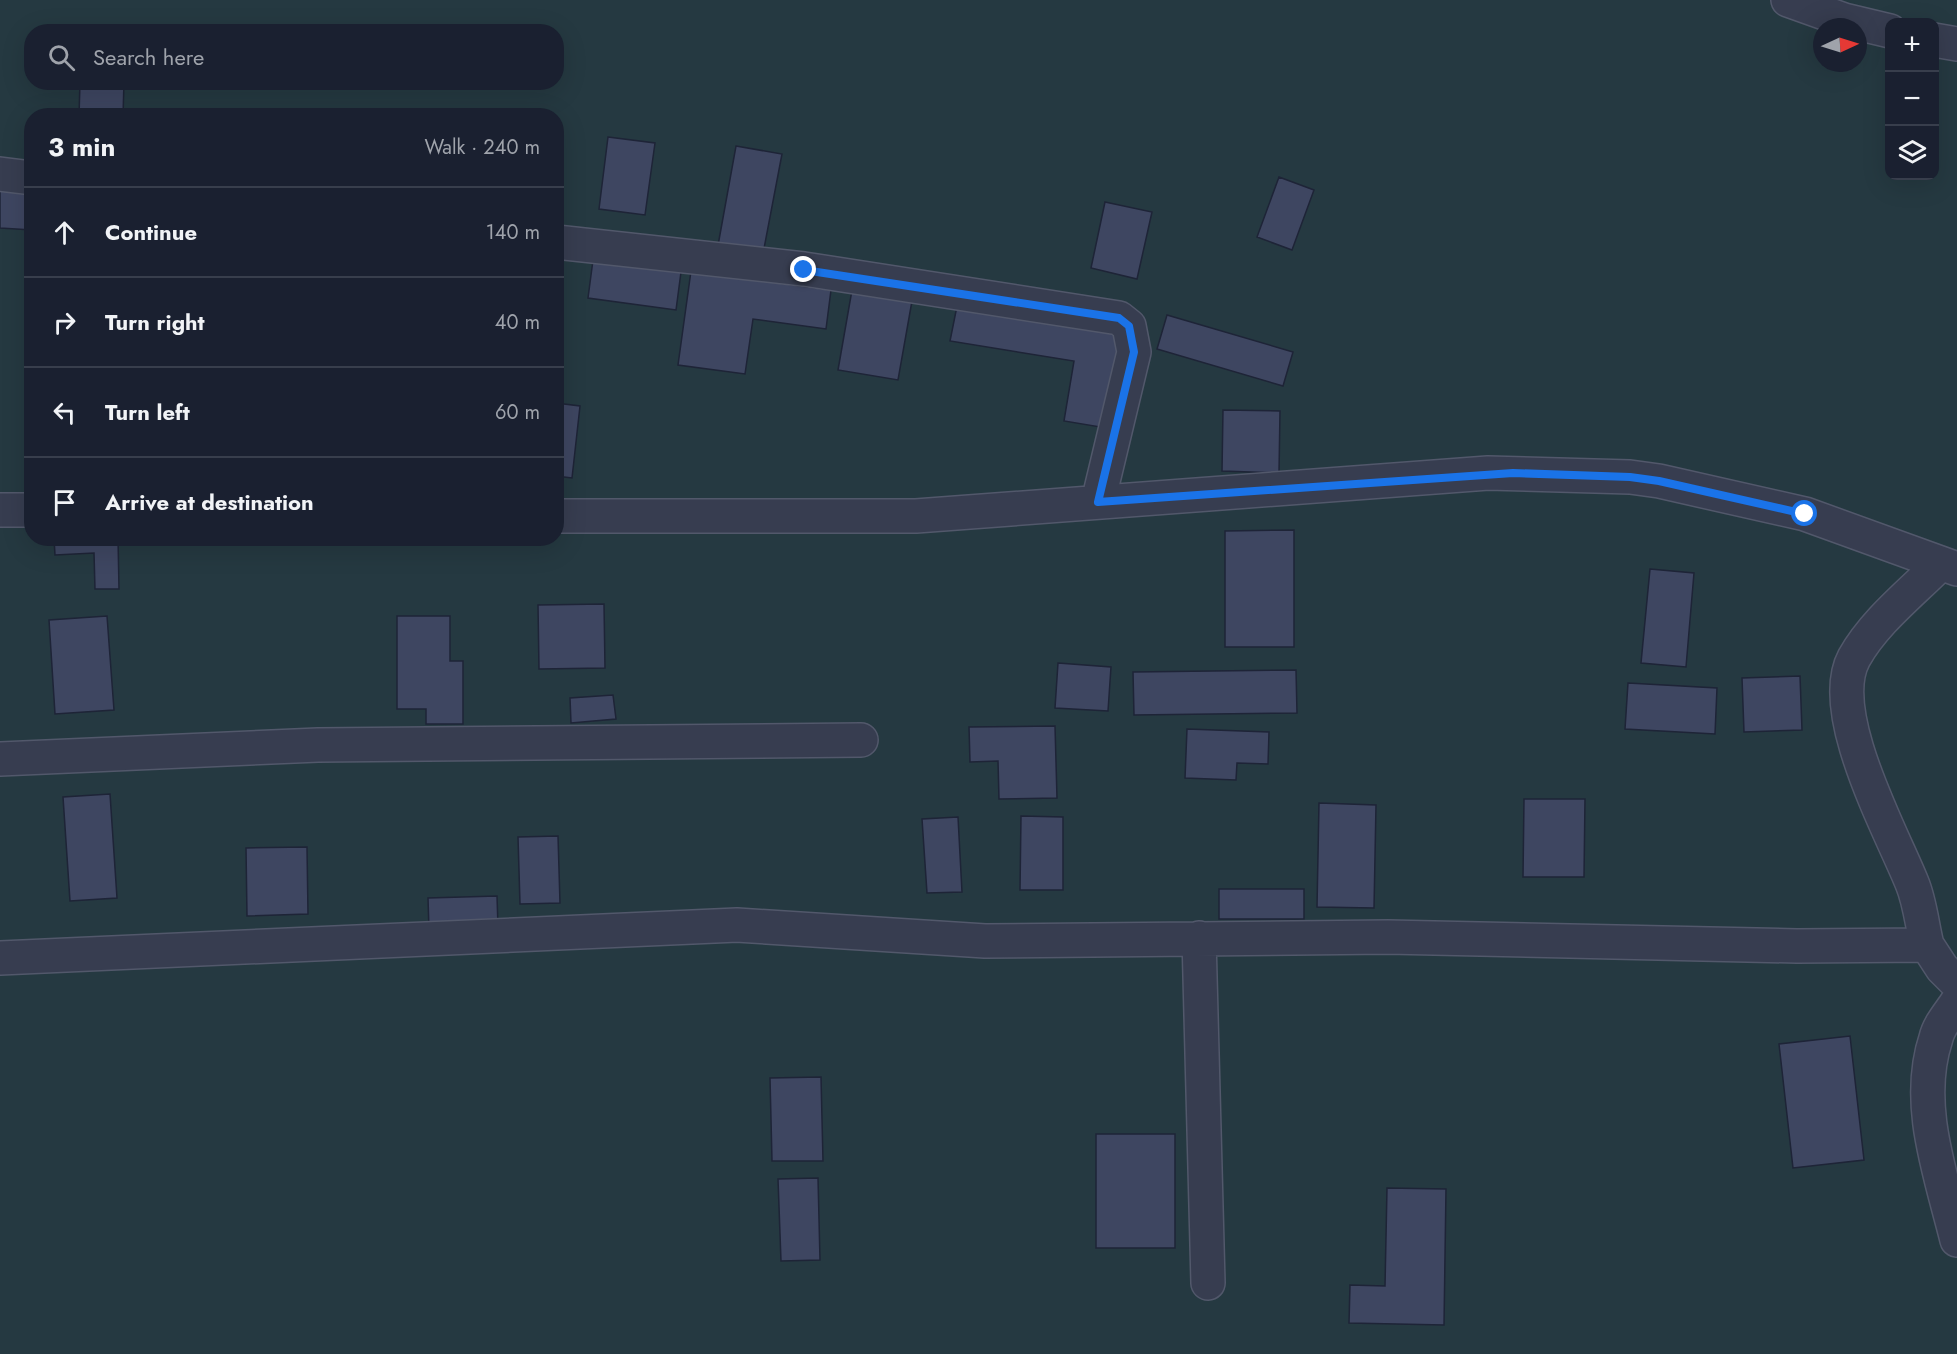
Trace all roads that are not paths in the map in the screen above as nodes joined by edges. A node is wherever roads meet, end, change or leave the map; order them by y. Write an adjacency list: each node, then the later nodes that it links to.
1 (1788, 0): 2 (street)
2 (1885, 30)
3 (1939, 41): 4 (street)
4 (1957, 44)
5 (0, 174): 6 (street)
6 (24, 177)
7 (564, 243): 8 (street)
8 (1098, 502): 11 (street); 12 (street)
9 (0, 510): 10 (street)
10 (24, 510)
11 (564, 516)
12 (1949, 567): 16 (street)
13 (861, 740): 14 (street)
14 (0, 759)
15 (1199, 938): 16 (street); 17 (street); 21 (street)
16 (1927, 945): 18 (street)
17 (0, 958)
18 (1957, 983)
19 (1957, 1002): 20 (street)
20 (1957, 1240)
21 (1208, 1283)

